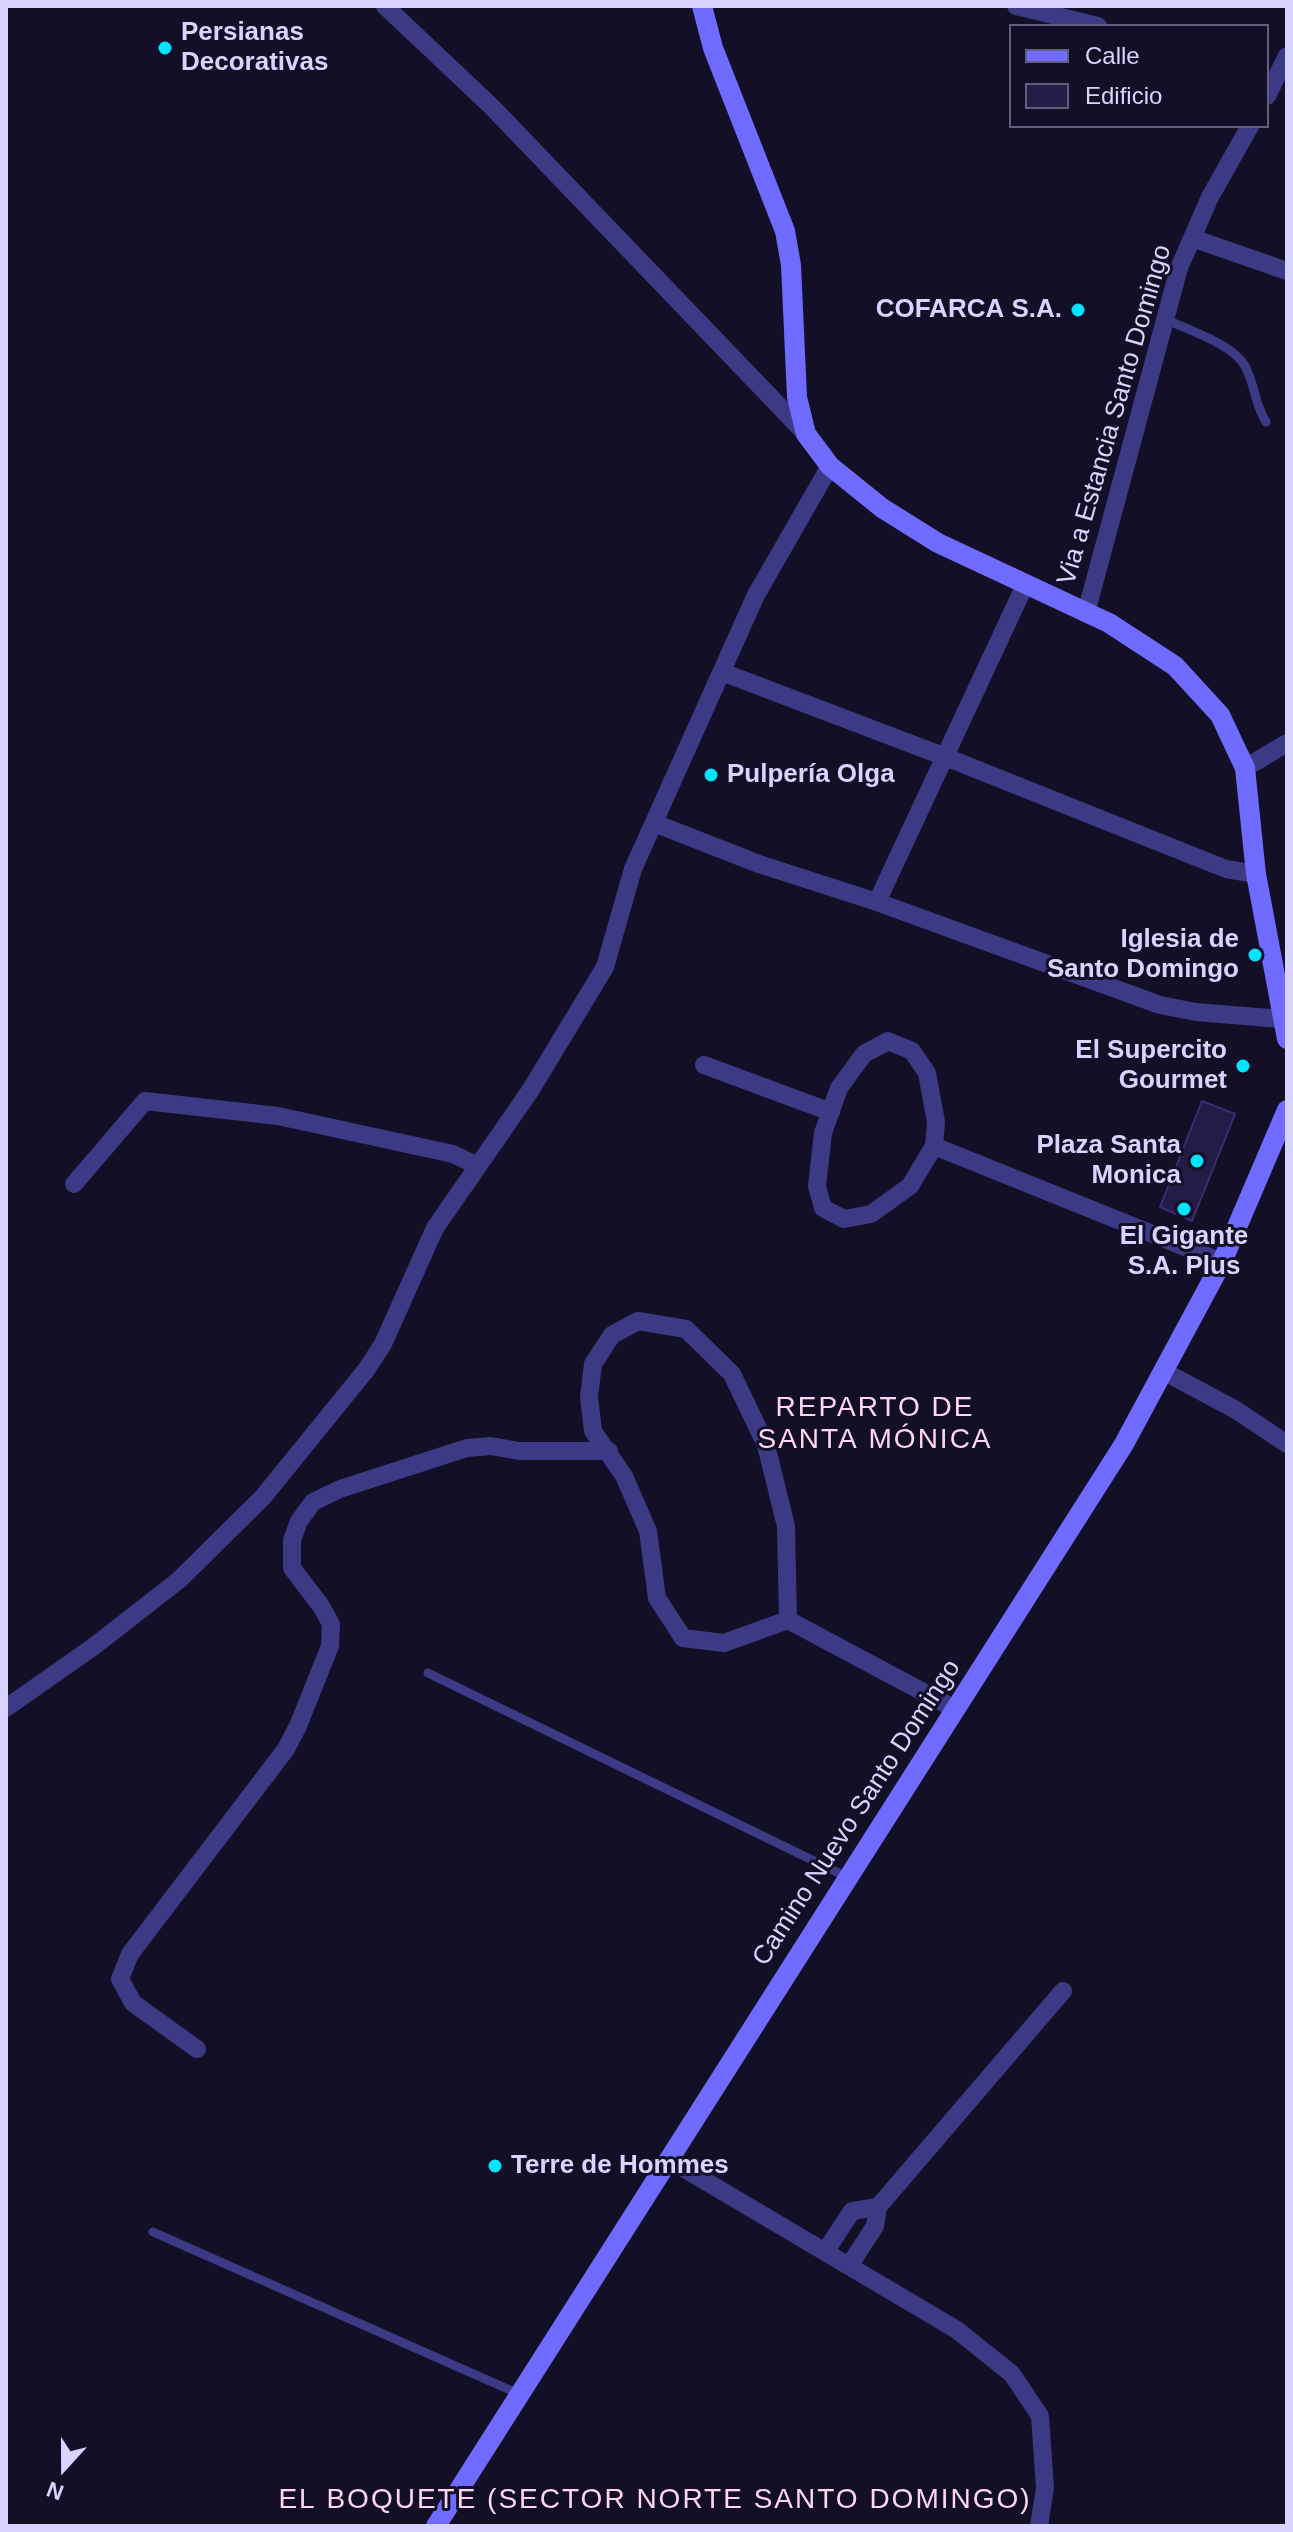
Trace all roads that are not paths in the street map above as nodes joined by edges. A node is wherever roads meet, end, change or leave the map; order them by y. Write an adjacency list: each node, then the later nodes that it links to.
1 (385, 6): 12 (street)
2 (702, 6): 12 (street)
3 (1016, 6): 4 (street)
4 (1090, 24)
5 (1278, 64): 6 (street)
6 (1269, 90)
7 (1249, 128): 8 (street, Via a Estancia Santo Domingo)
8 (1192, 238): 9 (street); 10 (street, Via a Estancia Santo Domingo)
9 (1287, 271)
10 (1165, 319): 11 (lane); 15 (street, Via a Estancia Santo Domingo)
11 (1266, 422)
12 (806, 434): 13 (street)
13 (830, 466): 14 (street); 16 (street)
14 (1025, 585): 15 (street); 18 (street)
15 (1086, 613): 19 (street, Via a Estancia Santo Domingo)
16 (722, 672): 18 (street); 20 (street)
17 (1287, 743): 19 (street)
18 (943, 756): 21 (street); 22 (street)
19 (1245, 768): 21 (street, Via a Estancia Santo Domingo)
20 (654, 823): 22 (street); 29 (street)
21 (1256, 874): 23 (street, Via a Estancia Santo Domingo)
22 (877, 902): 23 (street)
23 (1281, 1019): 24 (street, Via a Estancia Santo Domingo)
24 (1287, 1039)
25 (704, 1065): 27 (street)
26 (1287, 1110): 31 (street, Camino Nuevo Santo Domingo)
27 (831, 1112): 28 (street); 28 (street)
28 (934, 1146): 31 (street)
29 (478, 1166): 30 (street); 37 (street)
30 (74, 1184)
31 (1222, 1262): 32 (street, Camino Nuevo Santo Domingo)
32 (1165, 1372): 33 (street); 38 (street, Camino Nuevo Santo Domingo)
33 (1287, 1444)
34 (609, 1451): 35 (street); 35 (street); 41 (street)
35 (788, 1620): 38 (street)
36 (428, 1673): 39 (lane)
37 (6, 1708)
38 (955, 1709): 39 (street, Camino Nuevo Santo Domingo)
39 (847, 1877): 42 (street, Camino Nuevo Santo Domingo)
40 (1063, 1991): 43 (street)
41 (197, 2049)
42 (668, 2159): 45 (street); 47 (street, Camino Nuevo Santo Domingo)
43 (878, 2207): 45 (street); 46 (street)
44 (153, 2232): 47 (lane)
45 (825, 2252): 46 (street)
46 (849, 2266): 49 (street)
47 (519, 2394): 48 (street, Camino Nuevo Santo Domingo)
48 (436, 2526)
49 (1039, 2526)

